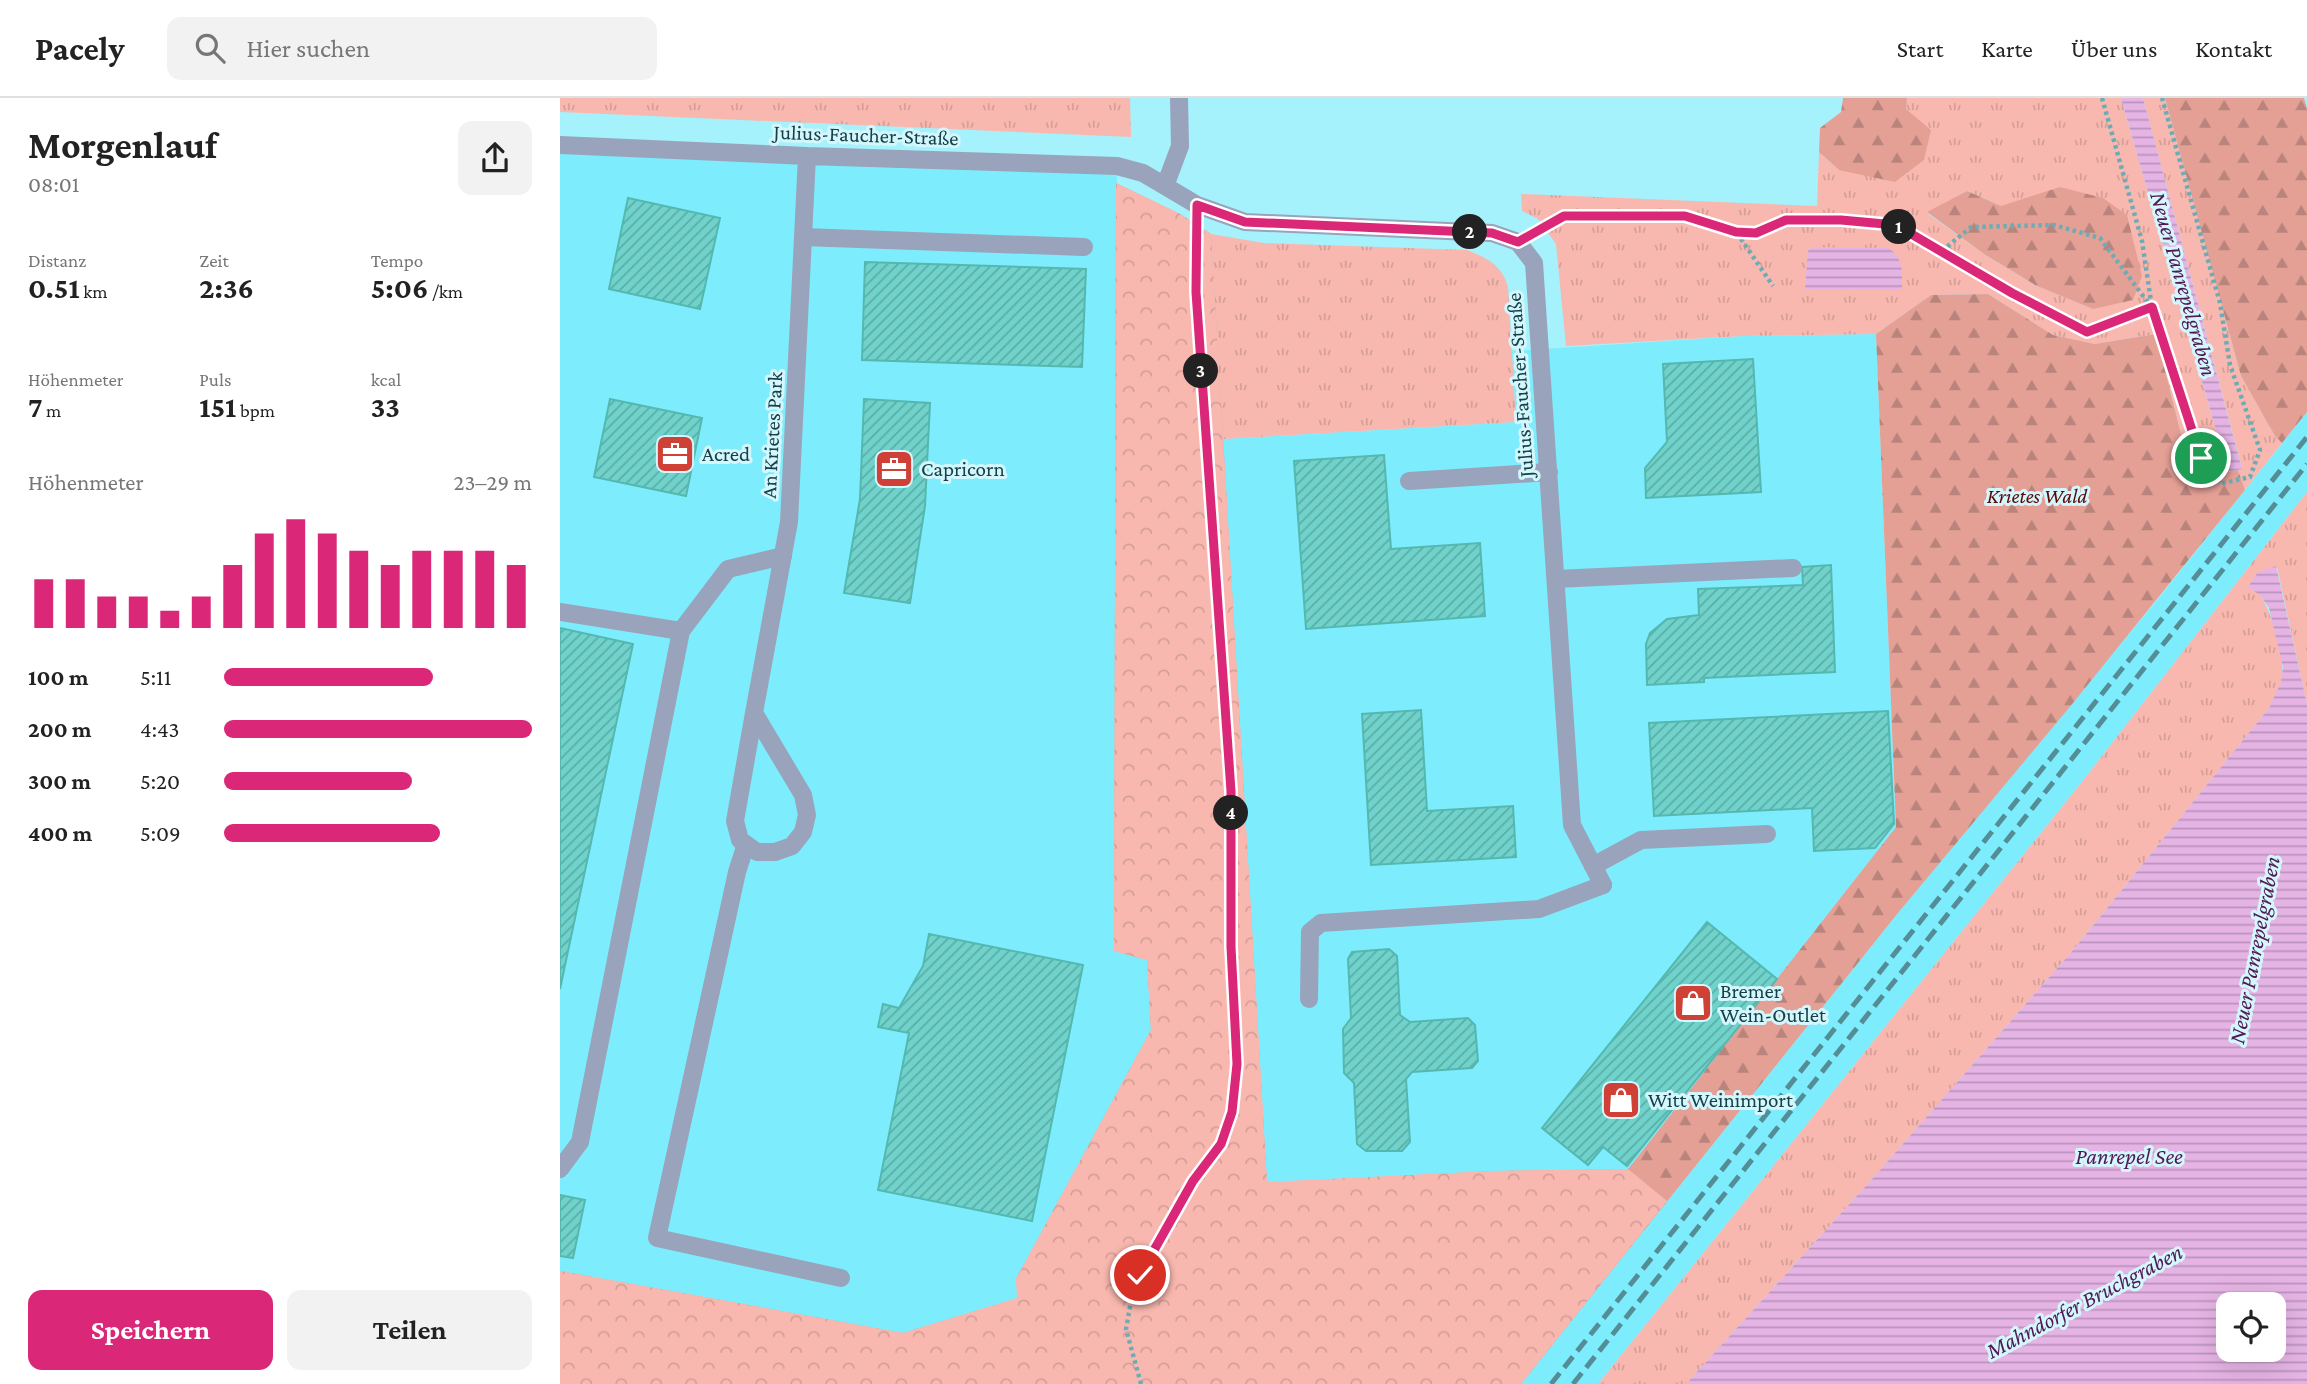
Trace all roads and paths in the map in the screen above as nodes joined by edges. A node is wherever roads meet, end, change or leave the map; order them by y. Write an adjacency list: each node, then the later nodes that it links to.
1 (1179, 98): 6 (street)
2 (2102, 98): 14 (path)
3 (2162, 98): 14 (path)
4 (560, 145): 5 (street, Julius-Faucher-Straße)
5 (807, 156): 6 (street, Julius-Faucher-Straße); 9 (street, An Krietes Park)
6 (1165, 186): 7 (street, Julius-Faucher-Straße)
7 (1197, 205): 10 (street, Julius-Faucher-Straße); 29 (path)
8 (1736, 232): 10 (path); 12 (path); 13 (path)
9 (803, 237): 11 (street); 17 (street, An Krietes Park)
10 (1518, 242): 15 (street, Julius-Faucher-Straße)
11 (1084, 247)
12 (1942, 251): 14 (path); 14 (path)
13 (1773, 286)
14 (2152, 307)
15 (1549, 472): 16 (street); 19 (street, Julius-Faucher-Straße)
16 (1409, 481)
17 (783, 556): 21 (street); 22 (street, An Krietes Park)
18 (1793, 568): 19 (street)
19 (1556, 579): 25 (street, Julius-Faucher-Straße)
20 (560, 612): 21 (street)
21 (681, 631): 27 (street)
22 (754, 713): 24 (street, An Krietes Park); 24 (street)
23 (1767, 834): 25 (street)
24 (746, 844): 28 (street)
25 (1593, 866): 26 (street, Julius-Faucher-Straße)
26 (1309, 999)
27 (560, 1169)
28 (841, 1278)
29 (1142, 1384)

